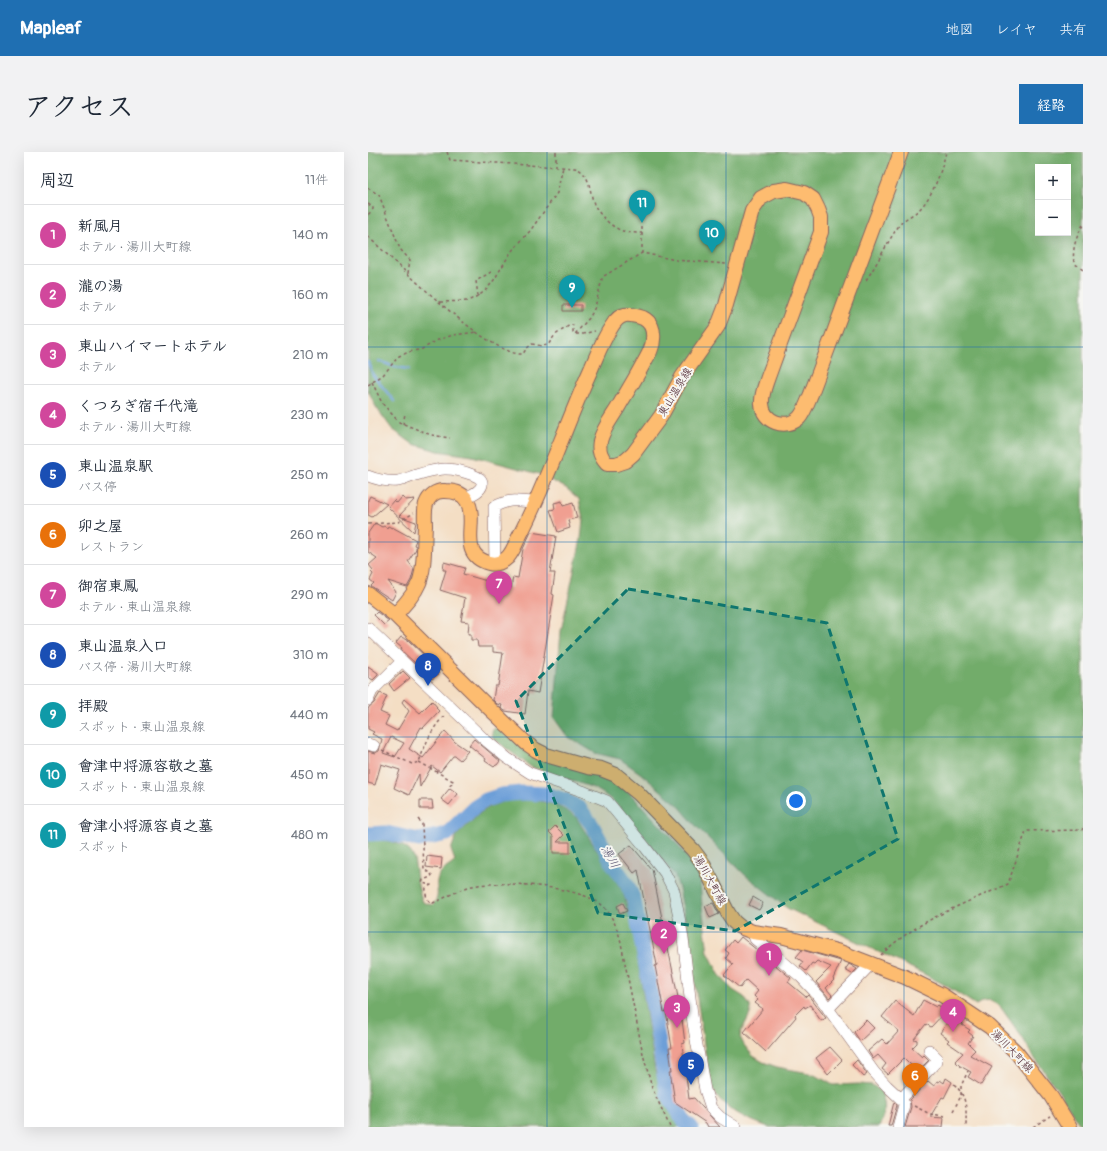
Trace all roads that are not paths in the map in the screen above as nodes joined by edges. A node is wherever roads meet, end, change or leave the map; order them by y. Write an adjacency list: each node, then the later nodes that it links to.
1 (901, 152): 4 (main road, 東山温泉線)
2 (368, 476): 3 (street)
3 (465, 498): 5 (main road); 7 (main road)
4 (536, 502): 5 (main road, 東山温泉線); 5 (street)
5 (495, 564)
6 (368, 594): 7 (main road, 湯川大町線)
7 (395, 615): 11 (main road, 湯川大町線)
8 (369, 632): 9 (street)
9 (402, 661): 10 (street); 16 (street)
10 (368, 700)
11 (753, 932): 12 (main road, 湯川大町線); 13 (street)
12 (872, 963): 13 (street); 18 (main road, 湯川大町線)
13 (828, 1009): 15 (street)
14 (929, 1050): 15 (street)
15 (902, 1100): 17 (street)
16 (736, 1127)
17 (898, 1127)
18 (1070, 1127)

